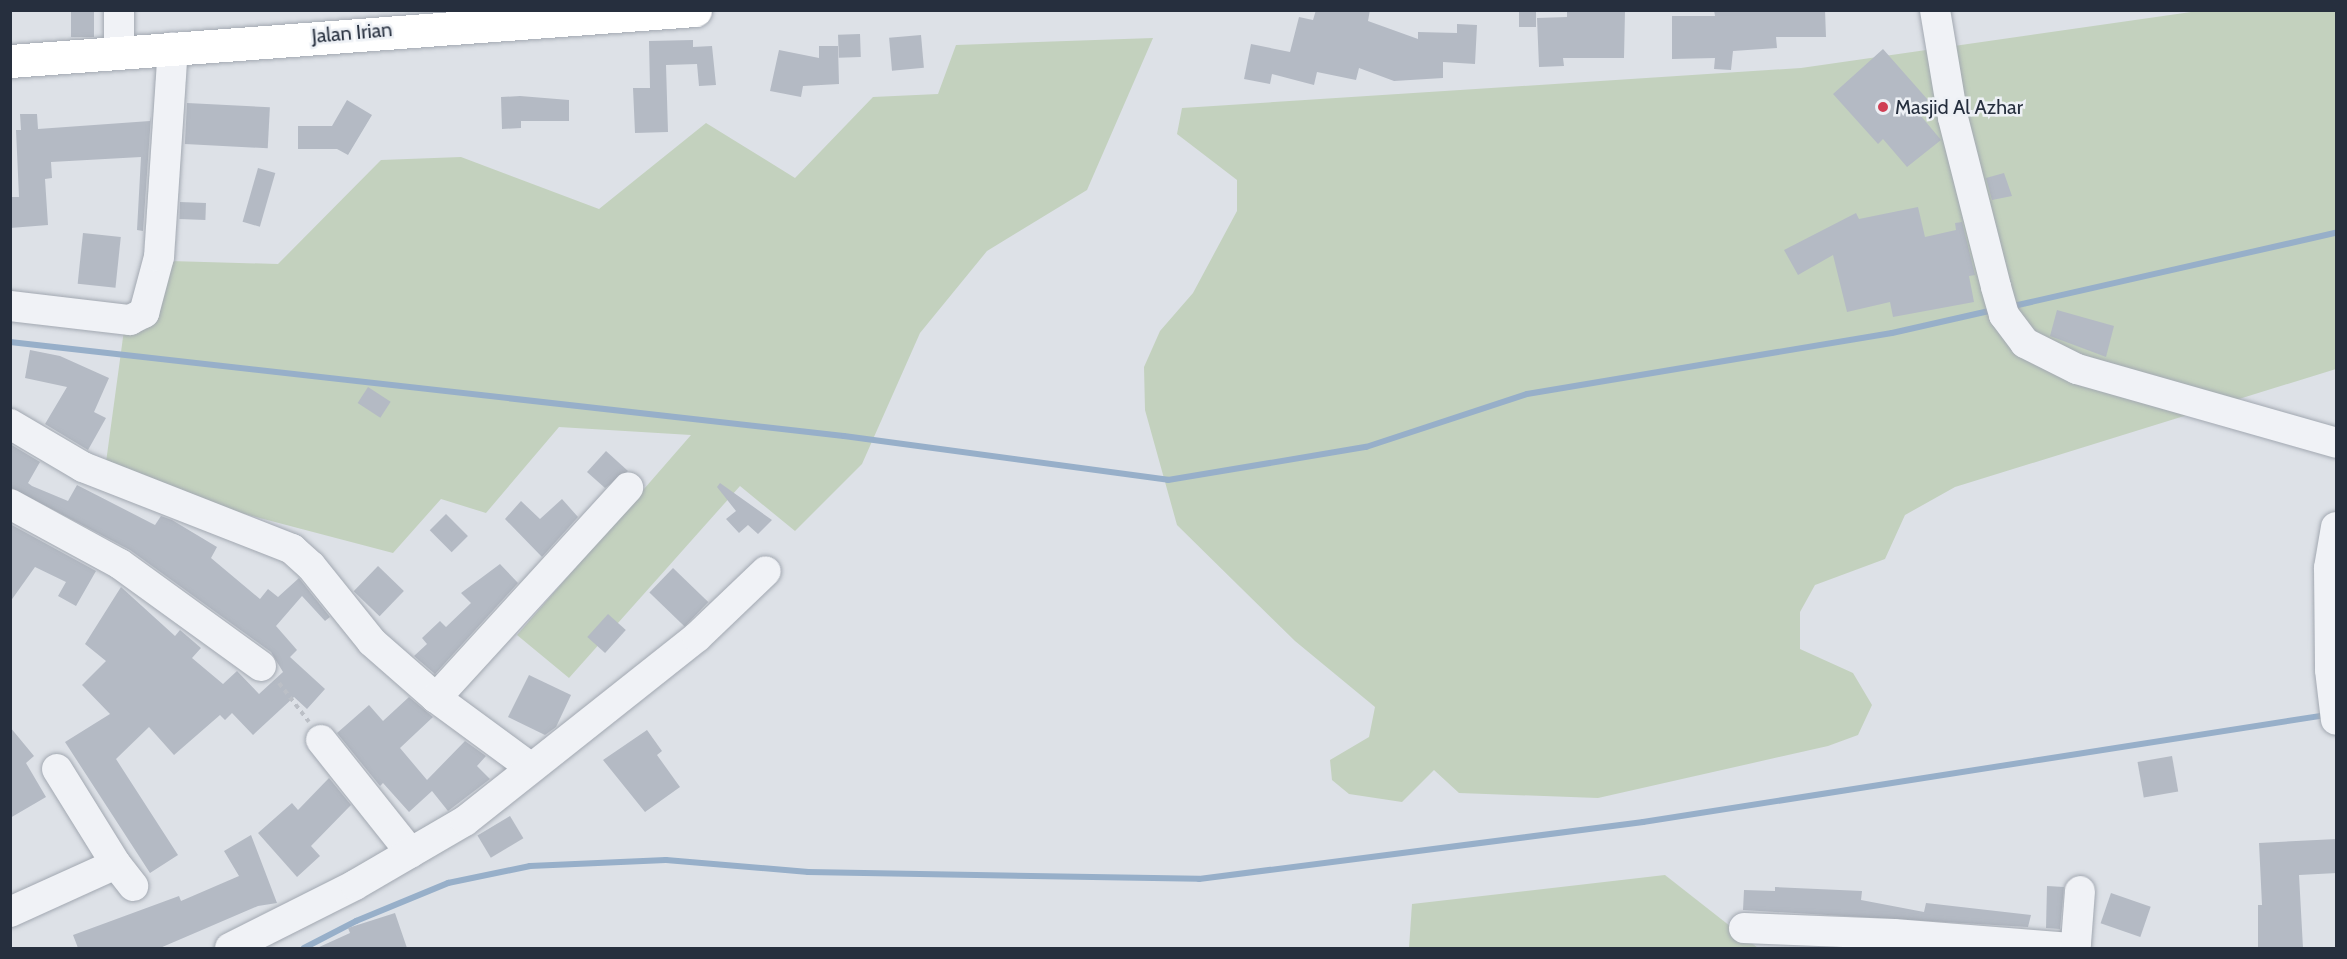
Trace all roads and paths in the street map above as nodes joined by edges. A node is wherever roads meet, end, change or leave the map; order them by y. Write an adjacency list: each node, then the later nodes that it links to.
1 (119, 10): 6 (street)
2 (695, 10): 4 (main road, Jalan Irian)
3 (1935, 10): 10 (street)
4 (524, 16): 5 (main road, Jalan Irian)
5 (173, 47): 6 (main road, Jalan Irian); 8 (street)
6 (119, 50): 7 (main road, Jalan Irian)
7 (10, 61)
8 (10, 306)
9 (10, 424): 16 (street)
10 (2337, 443)
11 (628, 488): 16 (street)
12 (10, 504): 15 (street)
13 (2337, 527): 17 (street)
14 (766, 571): 19 (street)
15 (261, 666): 18 (path)
16 (436, 698): 19 (street)
17 (2337, 720)
18 (321, 740): 21 (street)
19 (530, 767): 21 (street)
20 (57, 769): 23 (street)
21 (411, 853): 27 (street)
22 (2080, 891): 26 (street)
23 (10, 912)
24 (1744, 928): 25 (street)
25 (1902, 941): 26 (street)
26 (2007, 945)
27 (230, 948)

